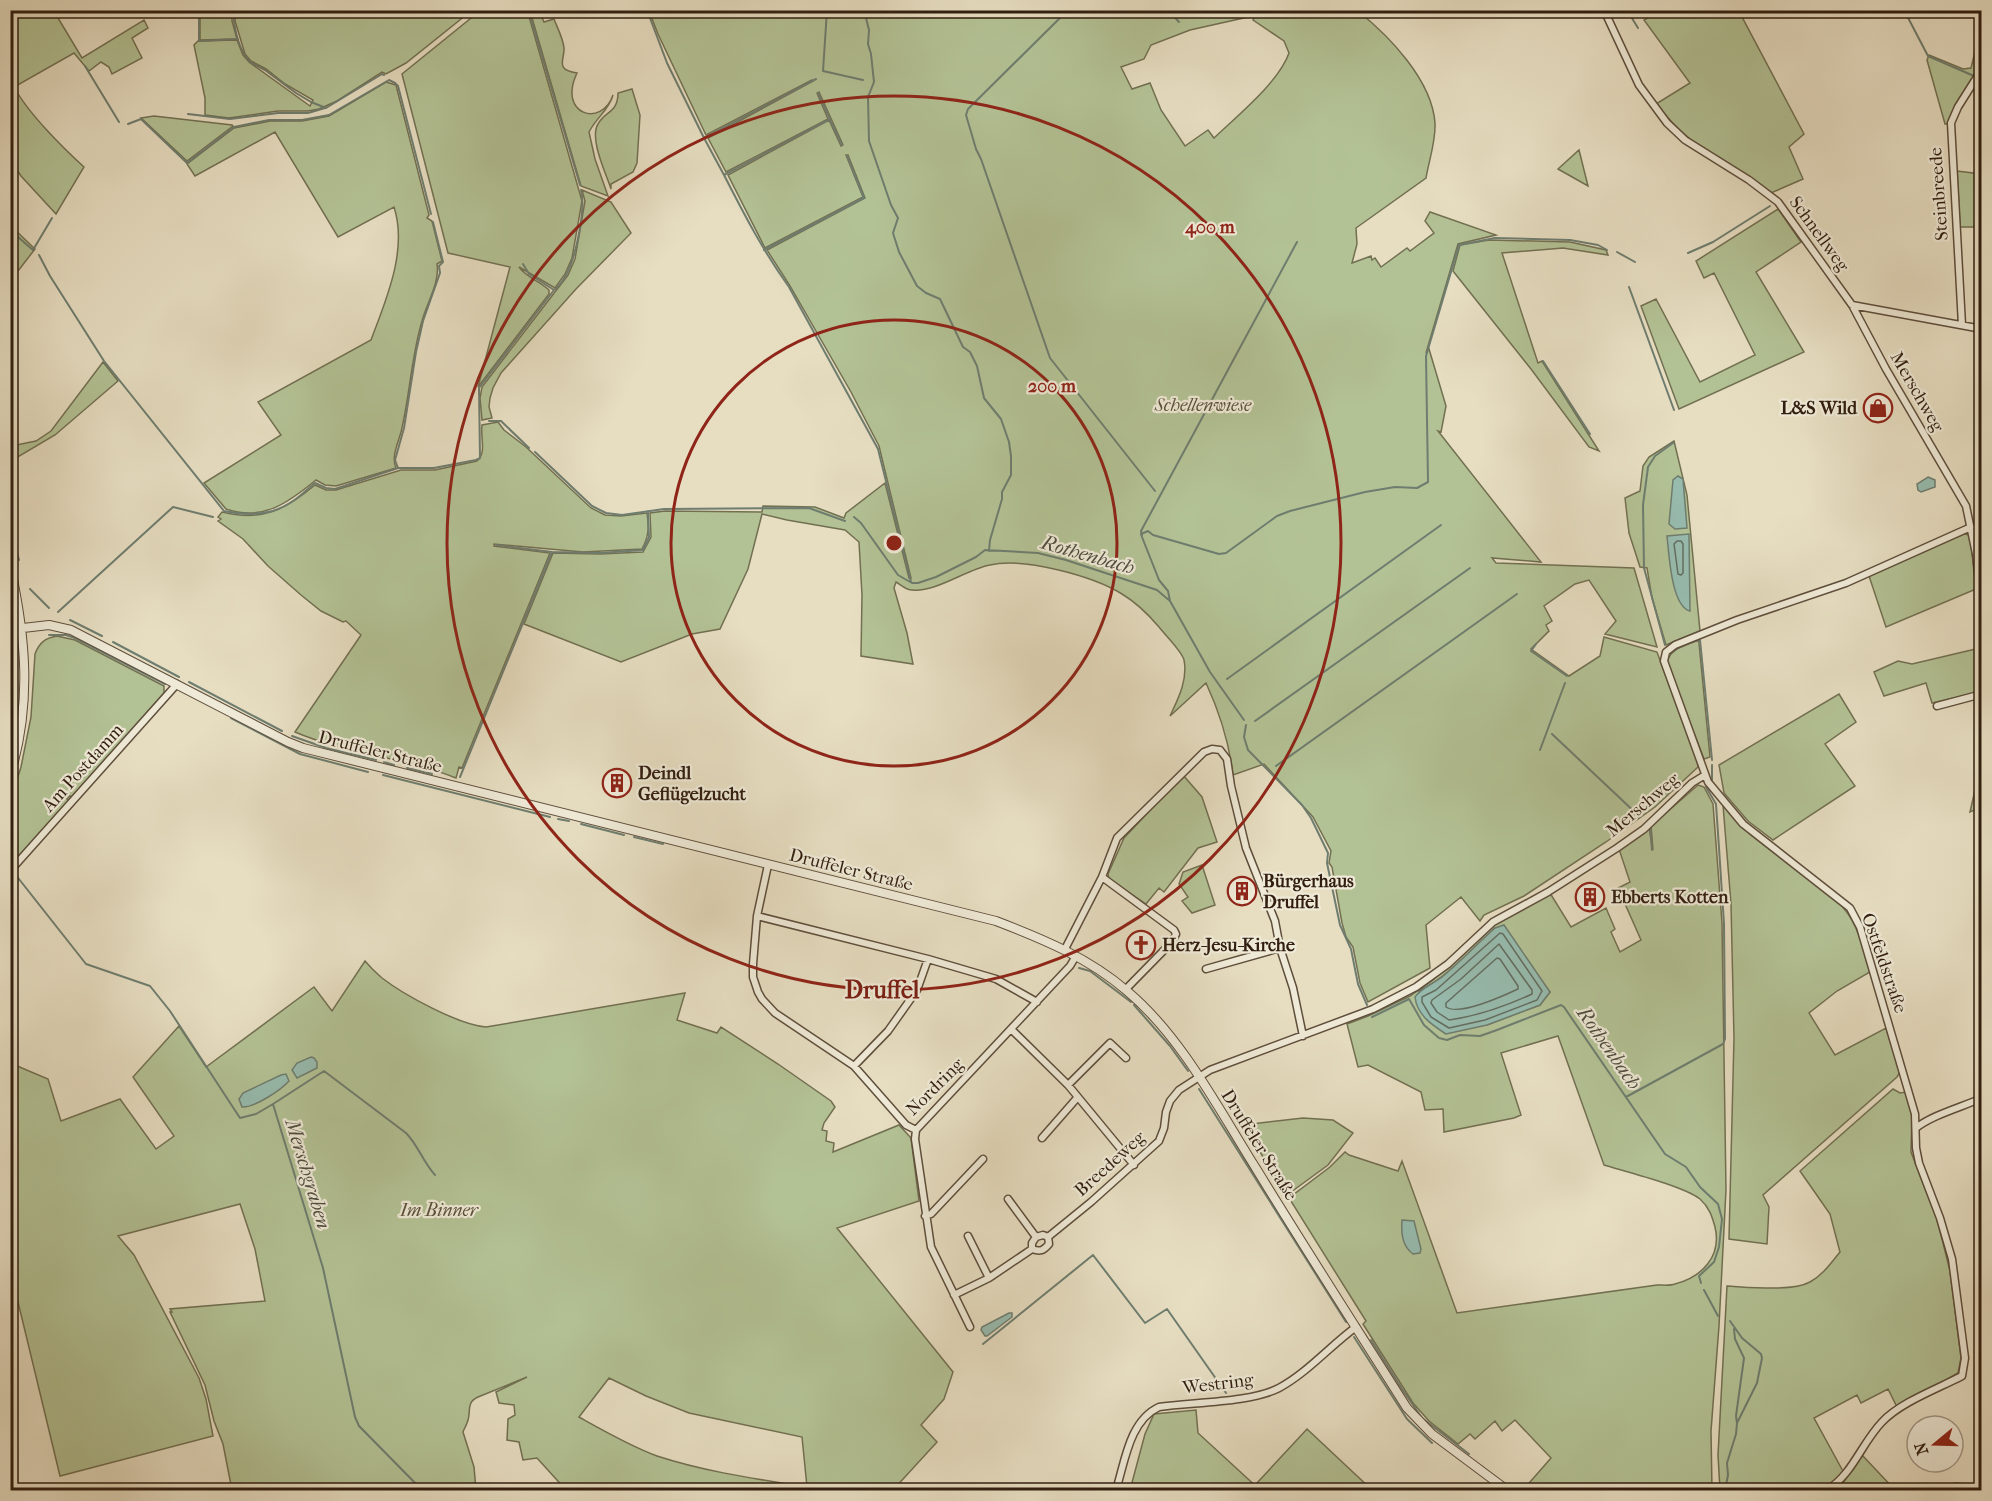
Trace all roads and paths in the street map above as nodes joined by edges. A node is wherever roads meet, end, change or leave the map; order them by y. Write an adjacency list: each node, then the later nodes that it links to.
1 (1604, 10): 3 (street, Schnellweg)
2 (1982, 69): 4 (street, Steinbreede)
3 (1852, 305): 4 (street); 6 (street, Merschweg)
4 (1962, 325): 5 (street)
5 (1982, 329)
6 (1971, 527): 8 (street, Merschweg); 13 (street, Merschweg)
7 (10, 565): 9 (street)
8 (1982, 607)
9 (23, 628): 10 (street, Druffeler Straße); 14 (street)
10 (177, 684): 15 (street, Druffeler Straße); 16 (street, Am Postdamm)
11 (1982, 694): 12 (street)
12 (1936, 706)
13 (1705, 775): 27 (street, Merschweg); 34 (street, Ostfeldstraße)
14 (10, 776)
15 (768, 865): 18 (street, Nordring); 20 (street, Druffeler Straße)
16 (10, 871)
17 (1102, 877): 19 (street); 20 (street); 24 (street)
18 (758, 916): 22 (street); 29 (street, Nordring)
19 (1280, 948): 23 (street); 27 (street)
20 (1065, 949): 21 (street, Druffeler Straße)
21 (1077, 956): 24 (street, Druffeler Straße); 25 (street, Nordring)
22 (928, 959): 25 (street); 29 (street)
23 (1206, 969)
24 (1126, 989): 30 (street, Druffeler Straße)
25 (1037, 1002): 26 (street, Nordring)
26 (1011, 1029): 31 (street); 37 (street, Nordring)
27 (1303, 1036): 30 (street, Merschweg)
28 (1126, 1058): 31 (street)
29 (854, 1066): 37 (street, Nordring)
30 (1198, 1077): 40 (street, Breedeweg); 50 (street, Druffeler Straße)
31 (1068, 1085): 32 (street)
32 (1077, 1098): 38 (street); 40 (street)
33 (1982, 1098): 35 (street)
34 (1916, 1114): 35 (street); 36 (street, Ostfeldstraße)
35 (1925, 1121): 36 (street)
36 (1916, 1128): 53 (street, Ostfeldstraße)
37 (916, 1130): 42 (street)
38 (1042, 1138)
39 (983, 1159): 42 (street)
40 (1134, 1165): 45 (street, Breedeweg)
41 (1008, 1199): 44 (street)
42 (925, 1216): 48 (street)
43 (968, 1236): 47 (street)
44 (1036, 1237): 45 (street); 46 (street)
45 (1048, 1237): 46 (street, Breedeweg)
46 (1032, 1249): 47 (street, Breedeweg)
47 (989, 1278): 48 (street, Breedeweg)
48 (954, 1295): 49 (street)
49 (970, 1327)
50 (1356, 1327): 51 (street, Westring); 52 (street, Druffeler Straße)
51 (1116, 1491)
52 (1507, 1491)
53 (1827, 1491)

